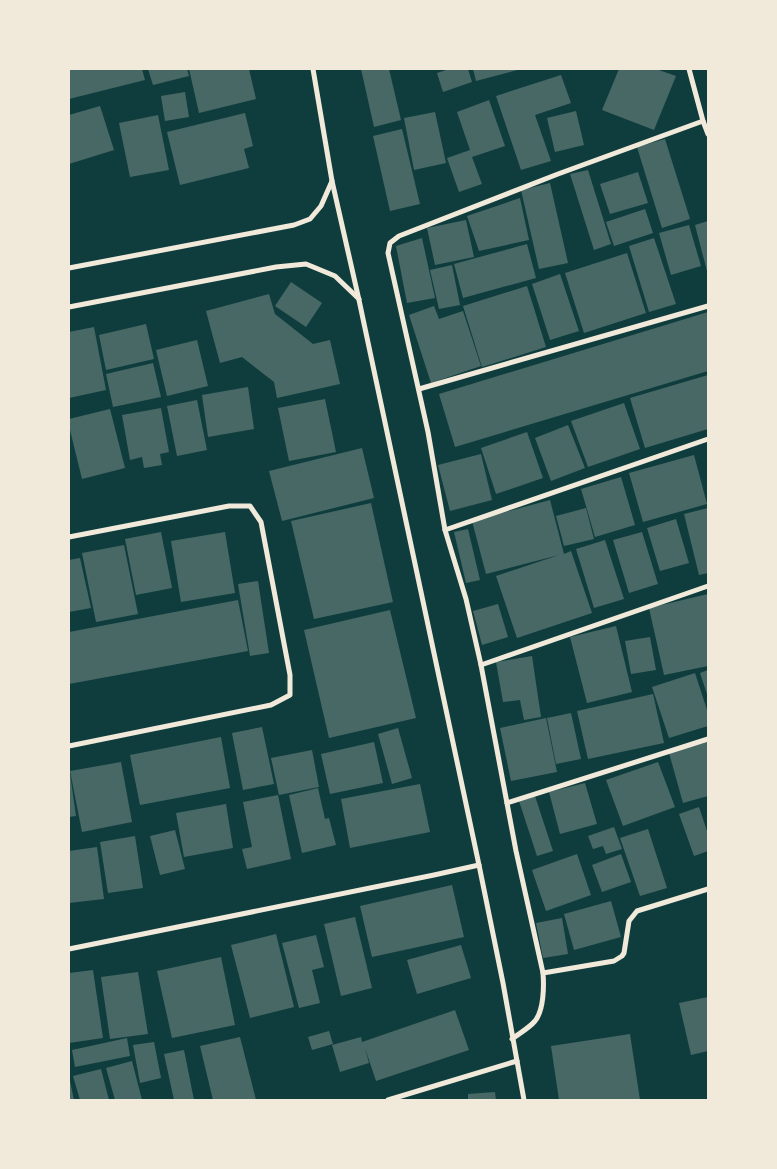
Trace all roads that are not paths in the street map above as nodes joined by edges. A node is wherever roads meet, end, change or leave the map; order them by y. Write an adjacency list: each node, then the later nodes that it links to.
1 (313, 69): 5 (street)
2 (689, 69): 3 (street)
3 (704, 121): 4 (street); 10 (street)
4 (708, 134)
5 (332, 181): 6 (street); 7 (street)
6 (69, 268)
7 (359, 300): 9 (street); 19 (street)
8 (708, 306): 10 (street)
9 (69, 307)
10 (419, 389): 12 (street)
11 (708, 439): 12 (street)
12 (445, 530): 15 (street)
13 (69, 537): 17 (street)
14 (708, 586): 15 (street)
15 (480, 665): 18 (street)
16 (708, 739): 18 (street)
17 (69, 746)
18 (507, 803): 22 (street)
19 (479, 865): 21 (street); 23 (street)
20 (708, 889): 22 (street)
21 (69, 949)
22 (543, 973): 23 (street)
23 (512, 1039): 24 (street)
24 (517, 1061): 25 (street); 26 (street)
25 (388, 1100)
26 (524, 1100)

